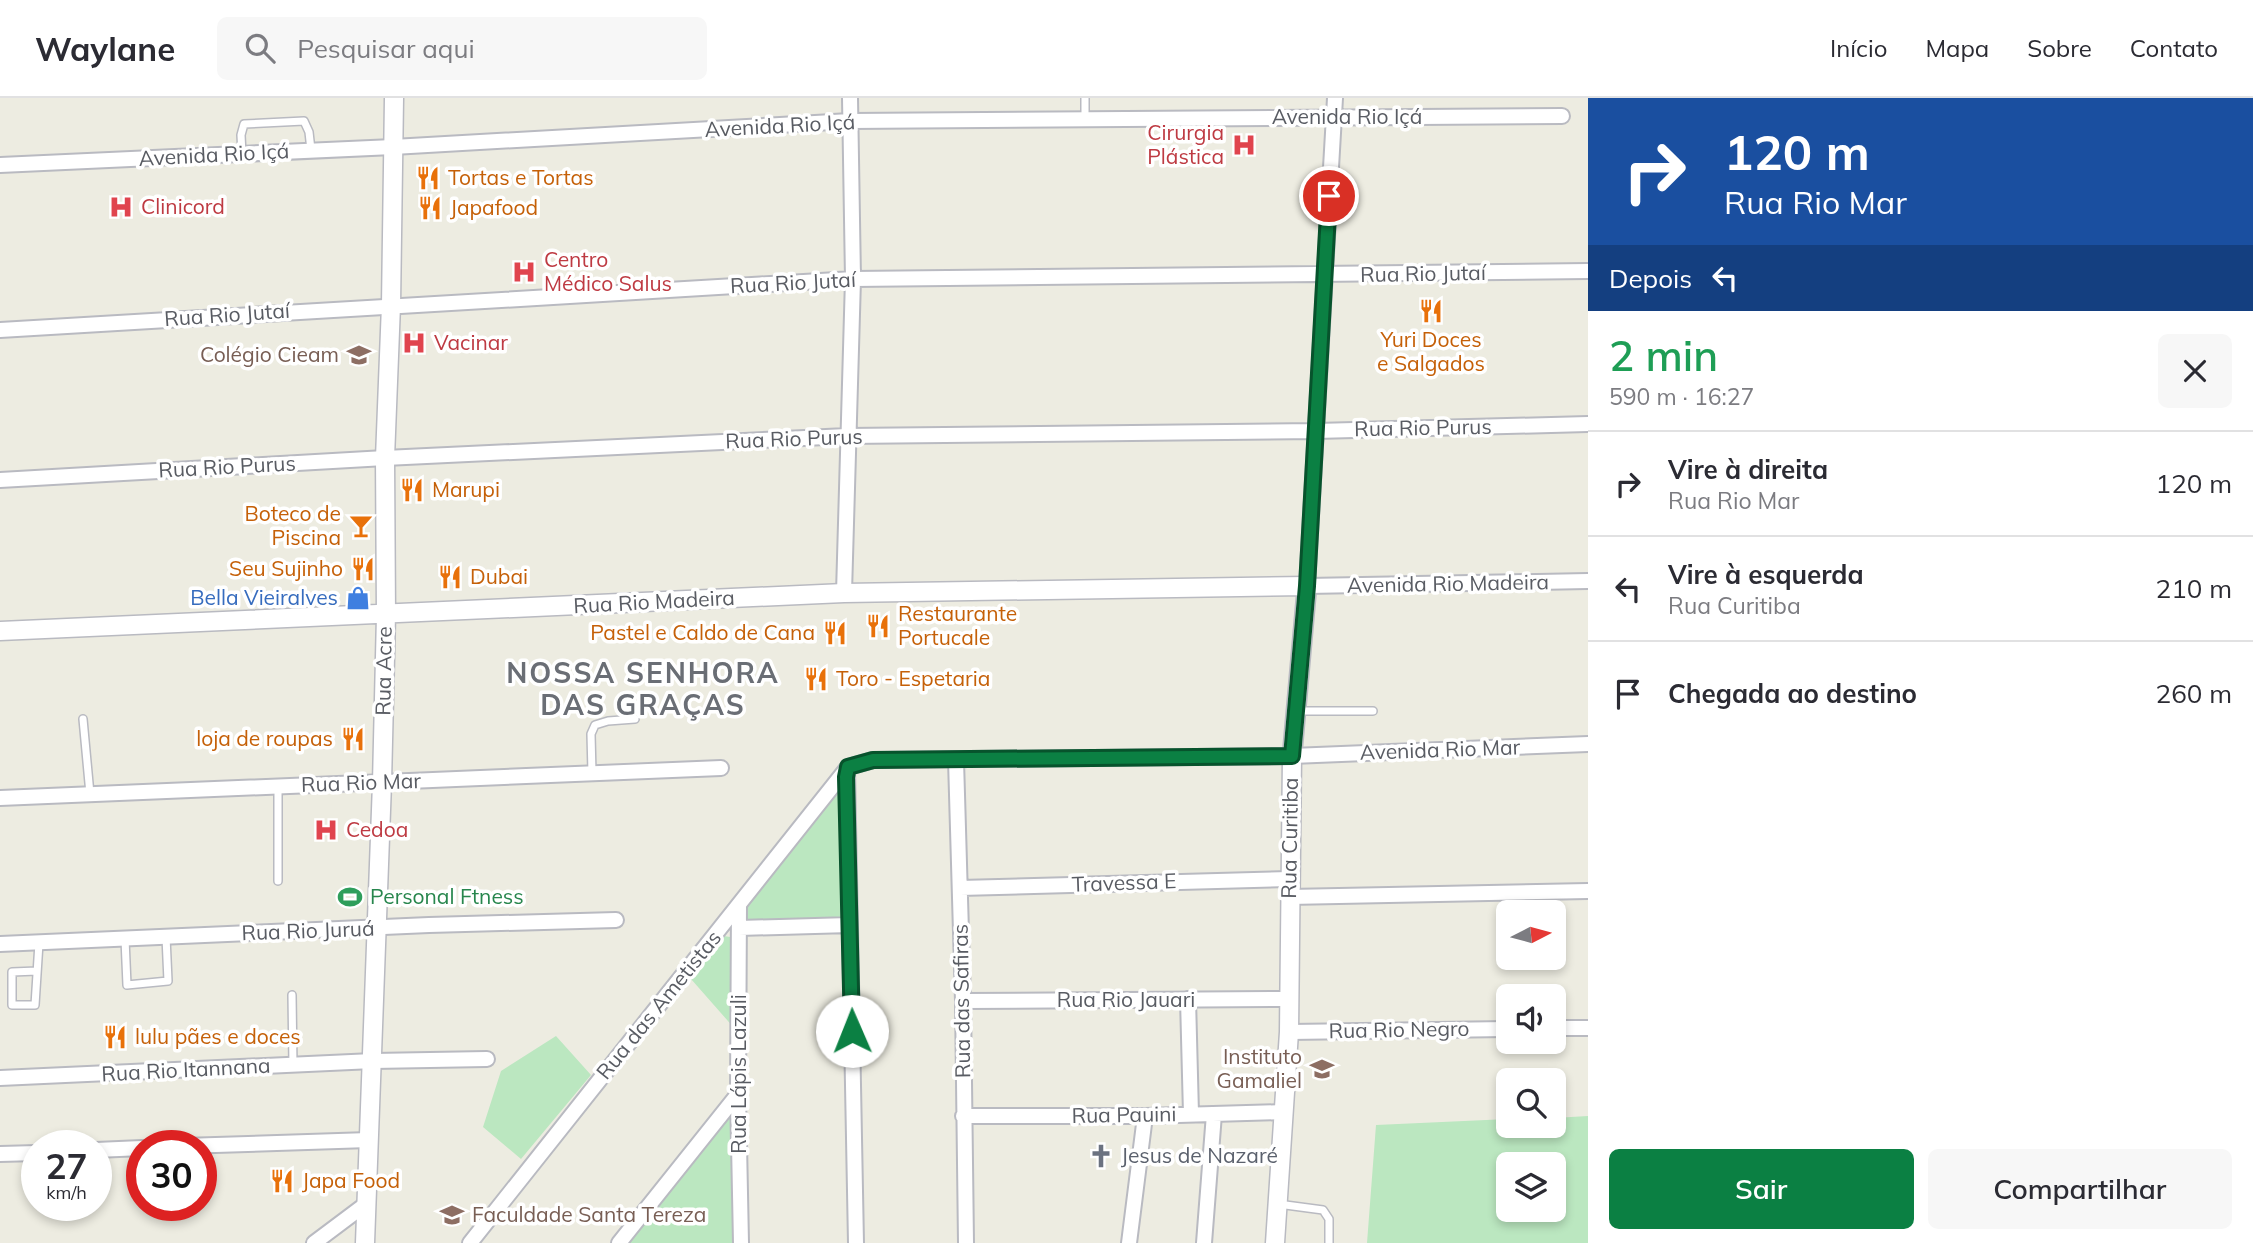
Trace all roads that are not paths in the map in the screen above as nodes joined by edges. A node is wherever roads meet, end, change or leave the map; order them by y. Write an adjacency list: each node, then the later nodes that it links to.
1 (394, 98): 9 (street, Rua Acre)
2 (850, 98): 8 (street)
3 (1085, 98): 7 (lane)
4 (1335, 98): 6 (street, Rua Curitiba)
5 (1562, 116): 6 (street, Avenida Rio Içá)
6 (1335, 117): 7 (street, Avenida Rio Içá); 14 (street, Rua Curitiba)
7 (1085, 120): 8 (street, Avenida Rio Içá)
8 (850, 121): 9 (street, Avenida Rio Içá); 15 (street)
9 (393, 147): 10 (street, Avenida Rio Içá); 16 (street, Rua Acre)
10 (312, 151): 11 (street, Avenida Rio Içá); 11 (lane)
11 (242, 154): 12 (street, Avenida Rio Içá)
12 (0, 165)
13 (1588, 271): 14 (street, Rua Rio Jutaí)
14 (1324, 275): 15 (street, Rua Rio Jutaí); 19 (street, Rua Curitiba)
15 (853, 279): 16 (street, Rua Rio Jutaí); 20 (street)
16 (391, 305): 17 (street, Rua Rio Jutaí); 21 (street, Rua Acre)
17 (0, 330)
18 (1588, 424): 19 (street, Rua Rio Purus)
19 (1316, 431): 20 (street, Rua Rio Purus); 24 (street, Rua Curitiba)
20 (846, 436): 21 (street, Rua Rio Purus); 25 (street)
21 (385, 458): 22 (street, Rua Rio Purus); 26 (street, Rua Acre)
22 (0, 480)
23 (1588, 581): 24 (street, Avenida Rio Madeira)
24 (1307, 586): 25 (street, Rua Rio Madeira); 29 (street, Rua Curitiba)
25 (844, 593): 26 (street, Rua Rio Madeira)
26 (386, 615): 27 (street, Rua Rio Madeira); 38 (street, Rua Acre)
27 (0, 631)
28 (1373, 711): 29 (lane)
29 (1296, 712): 33 (street, Rua Curitiba)
30 (83, 719): 40 (lane)
31 (635, 719): 37 (lane)
32 (1588, 744): 33 (street, Avenida Rio Mar)
33 (1292, 756): 34 (street); 42 (street, Rua Curitiba)
34 (956, 760): 35 (street); 44 (street, Rua das Safiras)
35 (848, 767): 47 (street, Rua das Ametistas); 49 (street)
36 (721, 768): 37 (street, Rua Rio Mar)
37 (592, 774): 38 (street, Rua Rio Mar)
38 (382, 783): 39 (street, Rua Rio Mar); 50 (street, Rua Acre)
39 (278, 787): 40 (street, Rua Rio Mar); 43 (lane)
40 (90, 794): 41 (street, Rua Rio Mar)
41 (0, 798)
42 (1289, 879): 44 (street, Travessa E); 46 (street, Rua Curitiba)
43 (278, 881)
44 (960, 888): 60 (street, Rua das Safiras)
45 (1588, 891): 46 (street)
46 (1289, 897): 59 (street, Rua Curitiba)
47 (739, 905): 51 (street, Rua Lápis Lazuli); 83 (street, Rua das Ametistas)
48 (617, 920): 50 (street, Rua Rio Juruá)
49 (850, 925): 51 (street); 86 (street)
50 (376, 928): 52 (street, Rua Rio Juruá); 66 (street, Rua Acre)
51 (738, 928): 69 (street, Rua Lápis Lazuli)
52 (166, 937): 53 (street, Rua Rio Juruá); 53 (lane)
53 (125, 939): 54 (street, Rua Rio Juruá)
54 (39, 942): 55 (street, Rua Rio Juruá); 56 (lane)
55 (0, 944)
56 (37, 971): 56 (lane)
57 (292, 995): 67 (lane)
58 (1188, 999): 59 (street, Rua Rio Jauari); 60 (street, Rua Rio Jauari); 71 (street)
59 (1289, 999): 64 (street, Rua Curitiba)
60 (963, 1001): 73 (street, Rua das Safiras)
61 (1566, 1028): 62 (street)
62 (1588, 1028)
63 (1496, 1029): 64 (street, Rua Rio Negro)
64 (1289, 1032): 70 (street, Rua Curitiba)
65 (487, 1059): 66 (street)
66 (373, 1061): 67 (street, Rua Rio Itannana); 75 (street, Rua Acre)
67 (293, 1065): 68 (street, Rua Rio Itannana)
68 (0, 1078)
69 (738, 1094): 84 (street); 85 (street, Rua Lápis Lazuli)
70 (1284, 1112): 72 (street, Rua Pauini); 80 (street, Rua Curitiba)
71 (1191, 1114): 72 (street, Rua Pauini); 74 (street, Rua Pauini)
72 (1213, 1114): 89 (street)
73 (963, 1116): 74 (street, Rua Pauini); 87 (street, Rua das Safiras)
74 (1145, 1116): 88 (street)
75 (369, 1140): 76 (street); 79 (street, Rua Acre)
76 (217, 1145)
77 (21, 1153): 78 (street)
78 (0, 1154)
79 (366, 1204): 81 (street); 82 (street, Rua Acre)
80 (1278, 1204): 90 (street, Rua Curitiba); 91 (lane)
81 (314, 1243)
82 (365, 1243)
83 (470, 1243)
84 (619, 1243)
85 (741, 1243)
86 (856, 1243)
87 (966, 1243)
88 (1129, 1243)
89 (1204, 1243)
90 (1275, 1243)
91 (1329, 1243)

